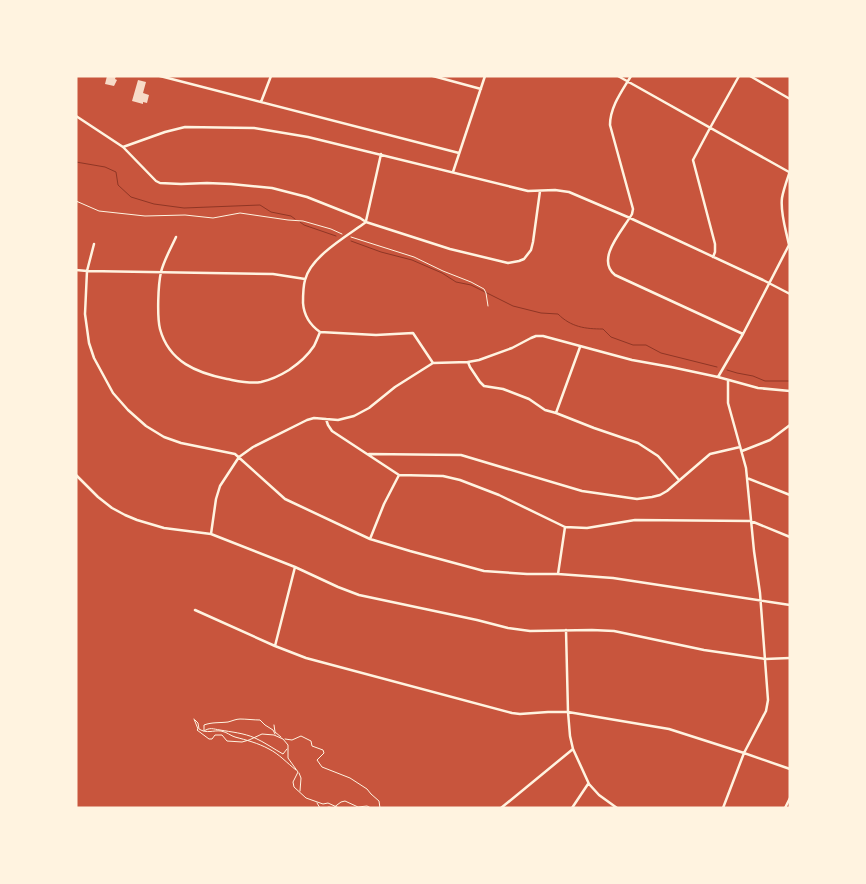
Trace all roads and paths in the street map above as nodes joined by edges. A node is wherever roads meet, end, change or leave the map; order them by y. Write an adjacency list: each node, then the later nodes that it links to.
1 (160, 76): 10 (street)
2 (185, 76): 10 (street)
3 (271, 76): 14 (street)
4 (432, 76): 12 (street)
5 (485, 76): 12 (street)
6 (618, 76): 11 (street)
7 (631, 76): 11 (street)
8 (739, 76): 16 (street)
9 (750, 76): 13 (street)
10 (183, 82): 14 (street)
11 (628, 82): 16 (street); 24 (street)
12 (481, 89): 18 (street)
13 (790, 99)
14 (261, 102): 18 (street)
15 (76, 116): 17 (street)
16 (710, 128): 21 (street); 30 (street)
17 (123, 147): 19 (street); 25 (street)
18 (459, 153): 20 (street)
19 (381, 154): 20 (street); 25 (street)
20 (453, 172): 22 (street)
21 (789, 172): 29 (street)
22 (540, 191): 24 (street); 25 (street)
23 (76, 201): 26 (path)
24 (630, 218): 30 (street); 39 (street)
25 (366, 222): 26 (street)
26 (347, 236): 34 (street); 37 (path)
27 (176, 237): 33 (street)
28 (94, 244): 32 (street)
29 (789, 245): 35 (street)
30 (713, 257): 35 (street)
31 (76, 270): 32 (street)
32 (87, 271): 33 (street); 52 (street)
33 (161, 272): 34 (street); 38 (street)
34 (305, 279): 38 (street)
35 (768, 283): 36 (street); 39 (street)
36 (790, 294)
37 (488, 306)
38 (320, 332): 42 (street)
39 (743, 334): 43 (street)
40 (580, 347): 41 (street); 43 (street); 46 (street)
41 (468, 362): 42 (street); 46 (street)
42 (433, 363): 47 (street)
43 (718, 377): 44 (street)
44 (728, 381): 45 (street); 49 (street)
45 (790, 391)
46 (556, 413): 56 (street)
47 (326, 419): 51 (street); 52 (street)
48 (790, 425): 50 (street)
49 (740, 446): 50 (street); 56 (street)
50 (742, 451): 55 (street)
51 (368, 454): 54 (street); 56 (street)
52 (239, 457): 60 (street); 62 (street)
53 (76, 475): 60 (street)
54 (398, 476): 59 (street); 62 (street)
55 (747, 478): 57 (street); 58 (street)
56 (679, 480)
57 (790, 495)
58 (751, 521): 59 (street); 61 (street); 65 (street)
59 (565, 527): 64 (street)
60 (211, 534): 63 (street)
61 (790, 537)
62 (370, 539): 64 (street)
63 (295, 566): 68 (street); 69 (street)
64 (558, 574): 65 (street)
65 (760, 601): 66 (street); 71 (street)
66 (790, 605)
67 (195, 610): 69 (street)
68 (566, 630): 71 (street); 72 (street)
69 (275, 646): 72 (street)
70 (790, 658): 71 (street)
71 (765, 659): 80 (street)
72 (568, 712): 79 (street); 80 (street)
73 (274, 725): 76 (path)
74 (276, 736): 75 (path); 75 (path); 76 (path)
75 (254, 738): 77 (path); 78 (path)
76 (283, 739): 78 (path); 92 (path)
77 (249, 740): 77 (path); 82 (path)
78 (288, 748): 82 (path)
79 (572, 749): 83 (street); 93 (street)
80 (744, 753): 81 (street); 96 (street)
81 (790, 769)
82 (298, 772): 84 (path); 84 (path)
83 (589, 784): 94 (street); 95 (street)
84 (299, 792): 86 (path)
85 (790, 798): 97 (street)
86 (316, 802): 87 (path); 88 (path)
87 (336, 806): 89 (path); 90 (path); 91 (path)
88 (320, 808)
89 (325, 808)
90 (339, 808)
91 (371, 808)
92 (380, 808)
93 (501, 808)
94 (572, 808)
95 (617, 808)
96 (723, 808)
97 (785, 808)

